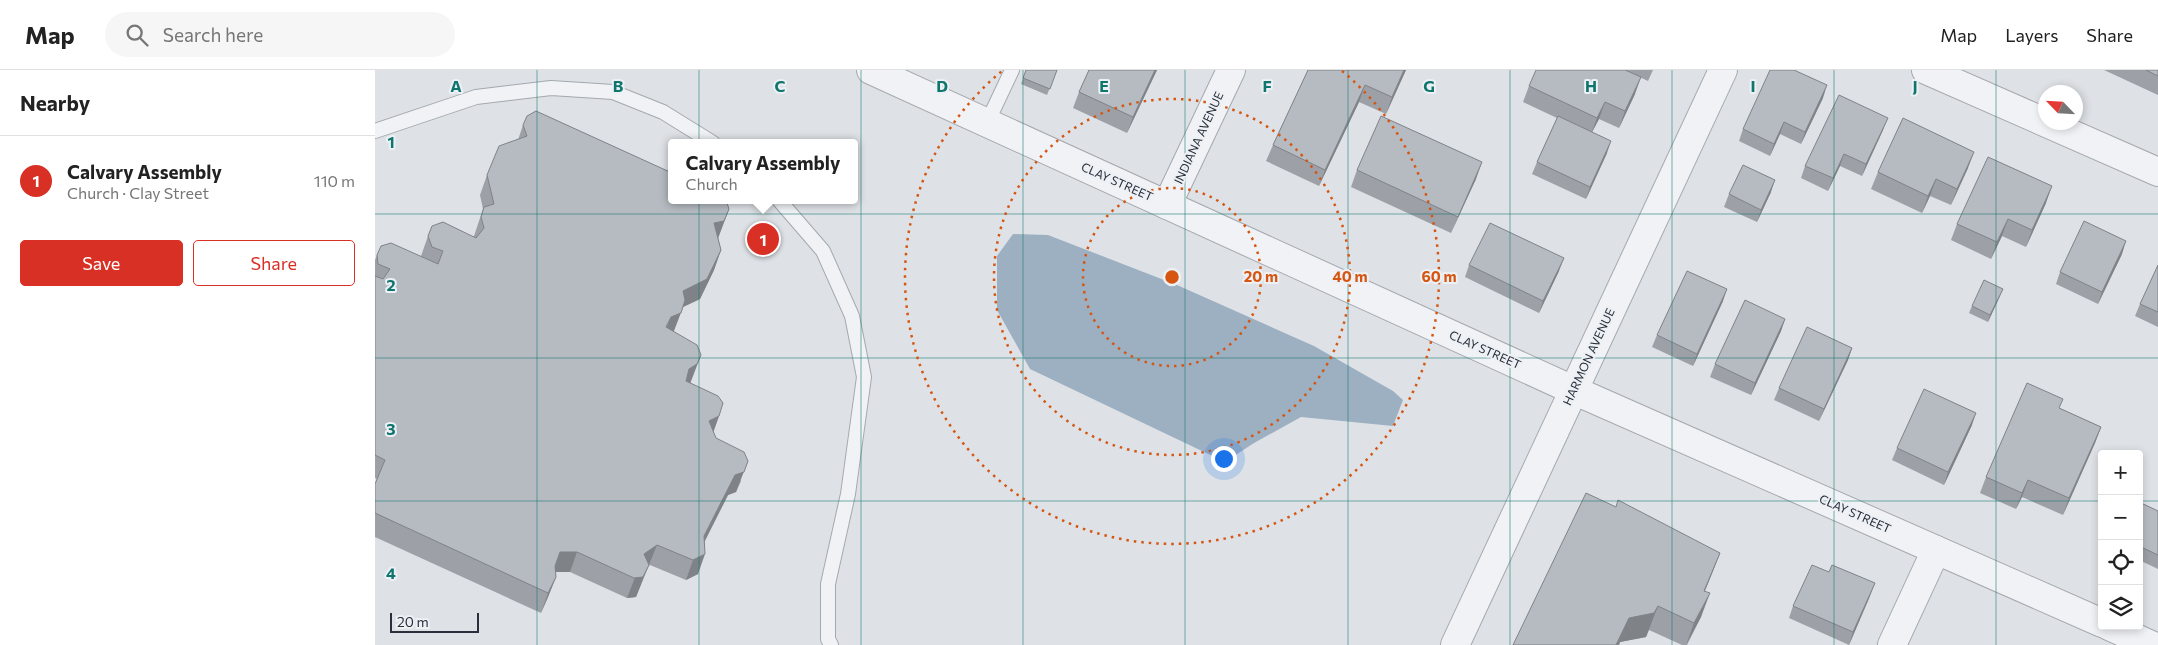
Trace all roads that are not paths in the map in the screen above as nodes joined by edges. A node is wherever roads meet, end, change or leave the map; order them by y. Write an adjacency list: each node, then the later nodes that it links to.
1 (871, 70): 6 (street, CLAY STREET)
2 (1011, 70): 6 (lane)
3 (1231, 70): 11 (street, INDIANA AVENUE)
4 (1723, 70): 12 (street, HARMON AVENUE)
5 (1926, 70): 9 (street)
6 (987, 123): 11 (street, CLAY STREET)
7 (375, 131): 8 (lane)
8 (707, 139)
9 (2158, 172)
10 (782, 204): 16 (lane)
11 (1167, 205): 12 (street, CLAY STREET)
12 (1573, 390): 13 (street, CLAY STREET); 17 (street, HARMON AVENUE)
13 (1936, 550): 14 (street, CLAY STREET); 18 (street)
14 (2098, 621)
15 (2118, 630): 19 (street)
16 (831, 645)
17 (1455, 645)
18 (1892, 645)
19 (2151, 645)

